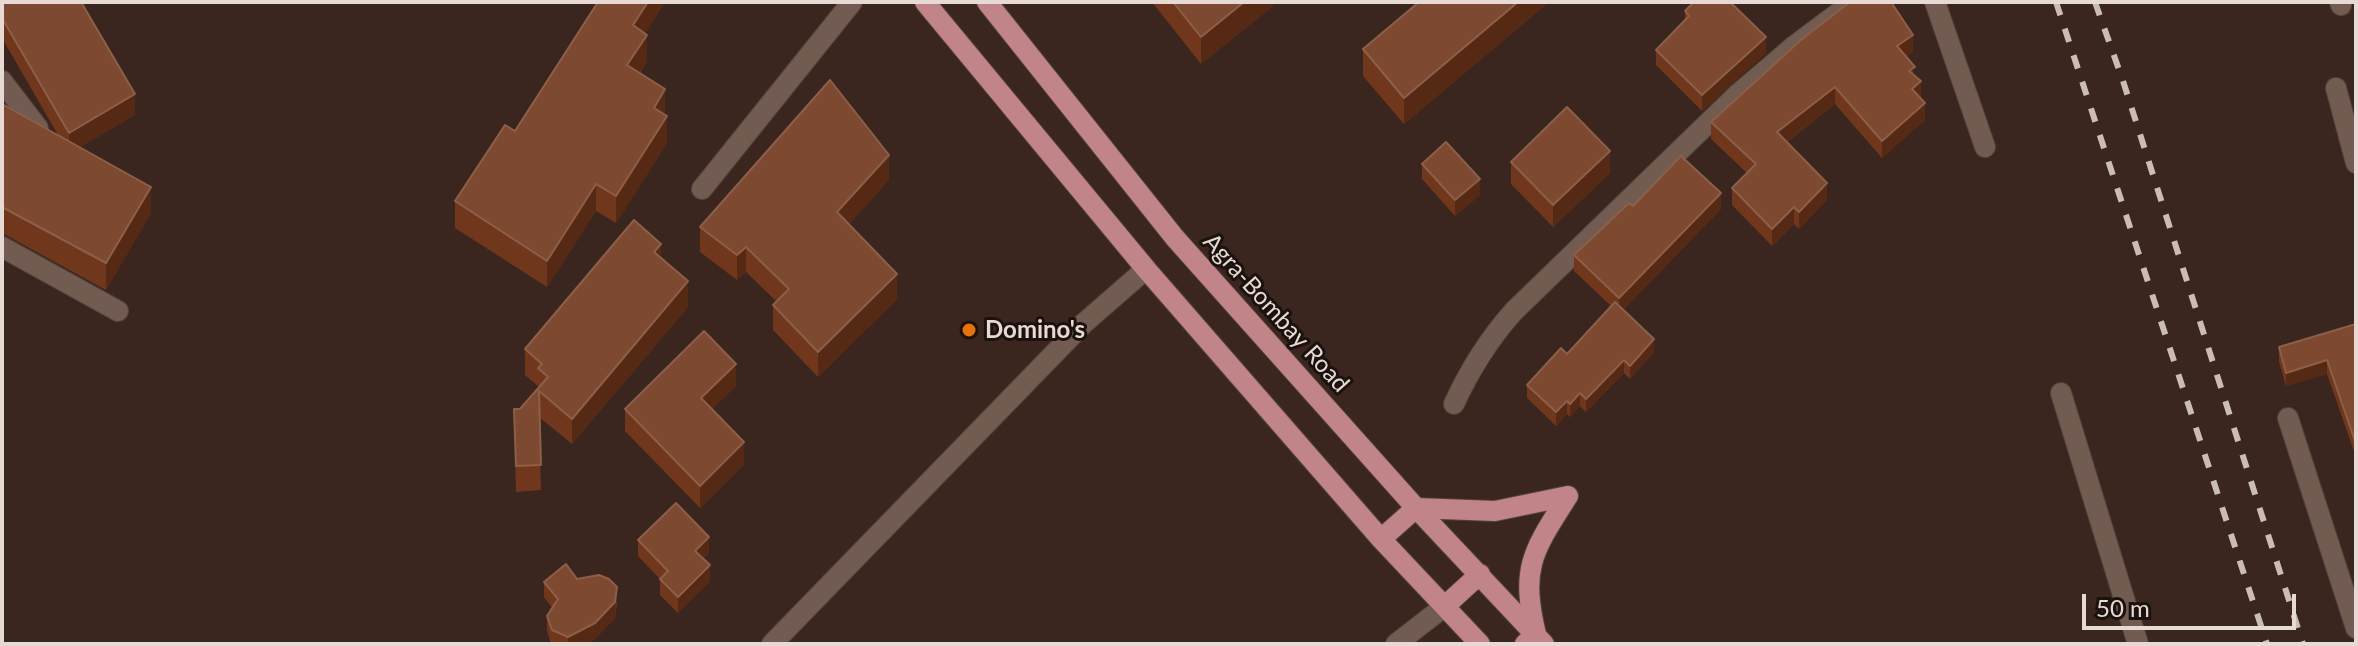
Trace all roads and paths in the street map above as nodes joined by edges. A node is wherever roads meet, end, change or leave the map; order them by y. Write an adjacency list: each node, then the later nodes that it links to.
1 (852, 2): 11 (street)
2 (925, 2): 13 (main road)
3 (987, 2): 18 (main road, Agra-Bombay Road)
4 (1853, 2): 16 (street)
5 (1935, 2): 9 (street)
6 (2, 81): 8 (street)
7 (2356, 105): 10 (street)
8 (38, 128)
9 (1985, 147)
10 (2356, 163)
11 (702, 189)
12 (2, 247): 14 (street)
13 (1146, 269): 19 (main road); 25 (street)
14 (118, 311)
15 (2061, 393): 24 (street)
16 (1454, 404)
17 (2288, 418): 22 (street)
18 (1416, 508): 19 (main road); 20 (main road, Agra-Bombay Road); 23 (main road)
19 (1381, 539): 21 (main road)
20 (1480, 574): 21 (main road); 23 (main road, Agra-Bombay Road)
21 (1445, 606): 26 (street); 27 (main road)
22 (2356, 628)
23 (1535, 641)
24 (2135, 643)
25 (772, 644)
26 (1396, 644)
27 (1480, 644)

